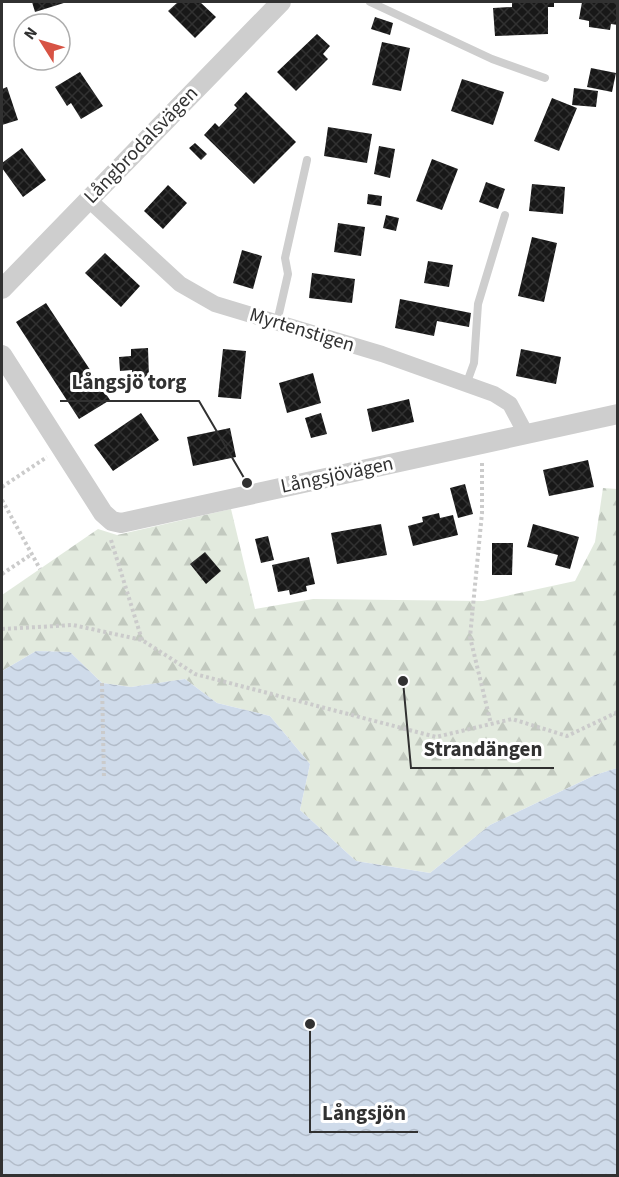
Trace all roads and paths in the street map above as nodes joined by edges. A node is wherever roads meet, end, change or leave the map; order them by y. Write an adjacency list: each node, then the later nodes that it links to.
1 (281, 2): 5 (street, Långbrodalsvägen)
2 (370, 2): 3 (lane)
3 (545, 78)
4 (307, 160): 8 (lane)
5 (88, 200): 7 (street, Långbrodalsvägen); 8 (street, Myrtenstigen)
6 (505, 215): 10 (lane)
7 (7, 280)
8 (277, 322): 10 (street, Myrtenstigen)
9 (2, 355): 17 (street)
10 (466, 385): 12 (street, Myrtenstigen)
11 (618, 414): 12 (street, Långsjövägen)
12 (526, 434): 13 (street, Långsjövägen)
13 (482, 444): 17 (street, Långsjövägen); 25 (path)
14 (51, 454): 15 (path)
15 (2, 487)
16 (2, 500): 18 (path)
17 (103, 513): 22 (path)
18 (32, 554): 19 (path); 20 (path)
19 (40, 569)
20 (2, 574)
21 (2, 629): 22 (path)
22 (142, 640): 25 (path)
23 (102, 683): 26 (path)
24 (618, 712): 25 (path)
25 (491, 724)
26 (104, 778)

